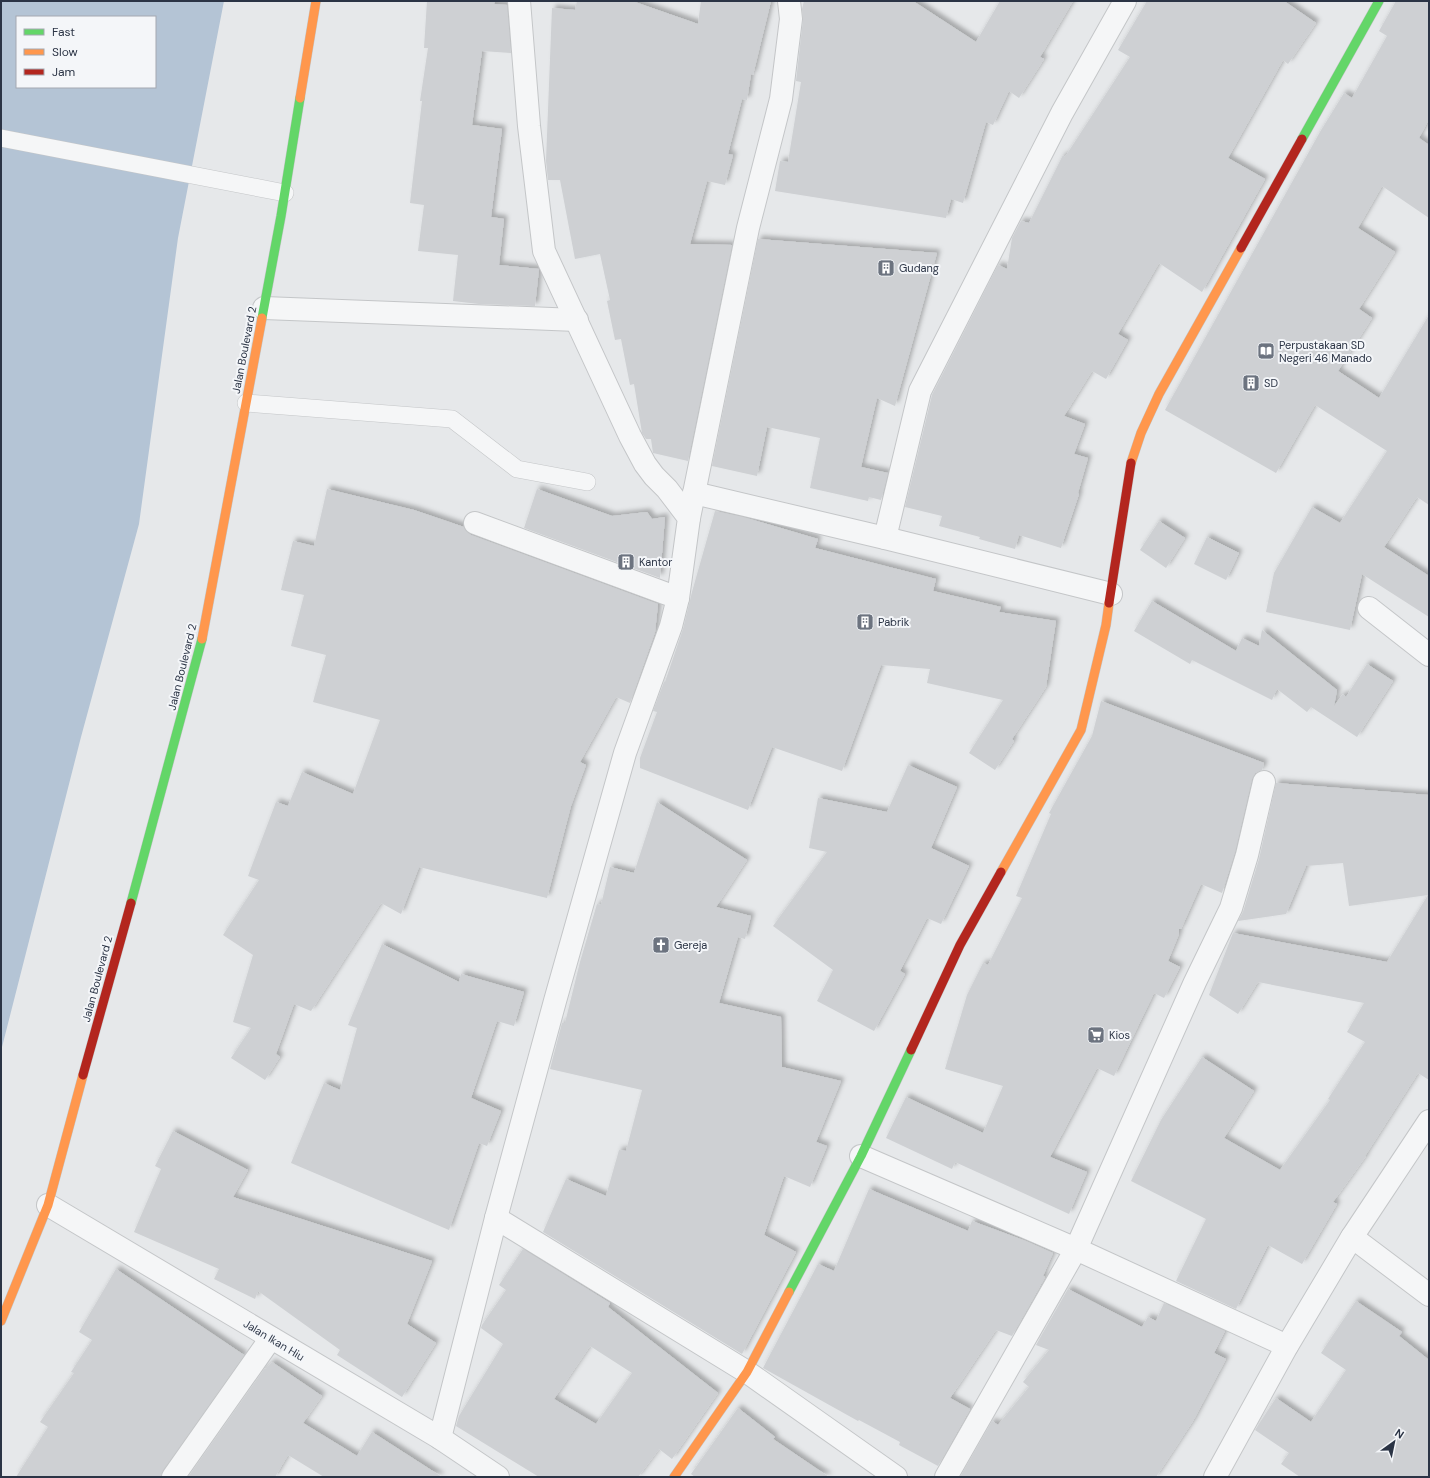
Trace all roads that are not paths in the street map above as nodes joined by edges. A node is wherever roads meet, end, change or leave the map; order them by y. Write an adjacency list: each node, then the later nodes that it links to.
1 (316, 1): 7 (street, Jalan Boulevard 2)
2 (519, 1): 9 (street)
3 (789, 1): 12 (street)
4 (1125, 1): 15 (street)
5 (1379, 1): 16 (street)
6 (1, 138): 7 (lane)
7 (285, 192): 8 (street, Jalan Boulevard 2)
8 (264, 308): 9 (street); 10 (street, Jalan Boulevard 2)
9 (577, 320): 13 (street)
10 (246, 403): 11 (lane); 23 (street, Jalan Boulevard 2)
11 (587, 482)
12 (694, 493): 13 (street); 15 (street)
13 (689, 518): 17 (street)
14 (475, 523): 17 (street)
15 (885, 538): 16 (street)
16 (1111, 594): 22 (street)
17 (678, 598): 24 (street)
18 (1369, 608): 19 (street)
19 (1429, 655)
20 (1264, 782): 26 (street)
21 (1429, 1121): 25 (street)
22 (861, 1156): 26 (street); 31 (street)
23 (48, 1206): 28 (street, Jalan Boulevard 2); 29 (street, Jalan Ikan Hiu)
24 (496, 1218): 31 (street); 32 (street)
25 (1352, 1237): 27 (street); 30 (street)
26 (1076, 1249): 30 (street); 37 (street)
27 (1429, 1295)
28 (1, 1321)
29 (271, 1338): 32 (street, Jalan Ikan Hiu); 33 (street)
30 (1287, 1346): 38 (street)
31 (747, 1372): 35 (street); 36 (street)
32 (440, 1438): 34 (street, Jalan Ikan Hiu)
33 (173, 1477)
34 (498, 1477)
35 (674, 1477)
36 (896, 1477)
37 (946, 1477)
38 (1215, 1477)

